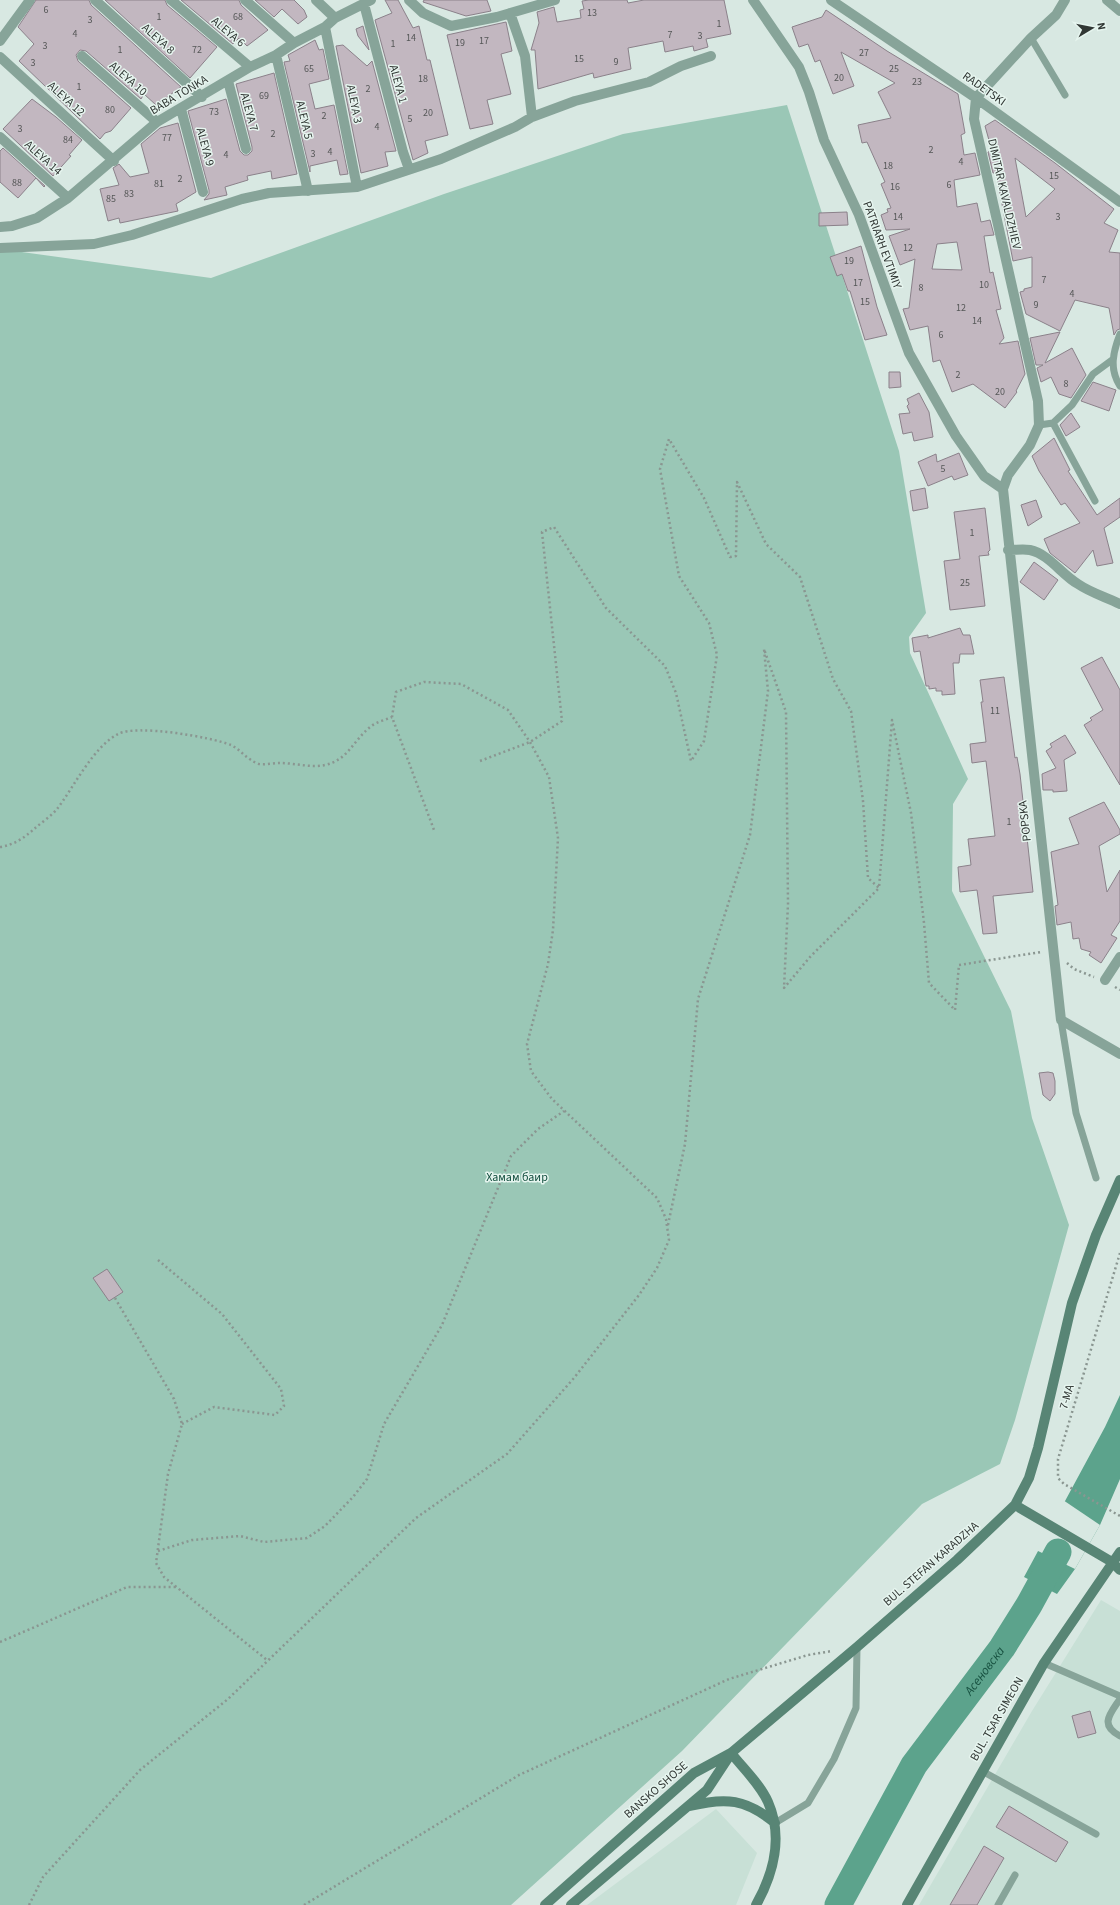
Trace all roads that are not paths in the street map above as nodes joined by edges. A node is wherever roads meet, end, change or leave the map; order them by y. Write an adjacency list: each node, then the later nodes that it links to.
1 (30, 0): 18 (street)
2 (95, 0): 27 (street, ALEYA 8)
3 (171, 0): 24 (street, ALEYA 6)
4 (245, 0): 19 (street)
5 (316, 0): 15 (street)
6 (409, 0): 14 (street)
7 (556, 0): 14 (street)
8 (754, 0): 48 (street, PATRIARH EVTIMIY)
9 (831, 0): 28 (street, RADETSKI)
10 (1065, 0): 17 (street)
11 (1107, 0): 13 (street)
12 (368, 2): 15 (street, BABA TONKA); 35 (street, ALEYA 1)
13 (1120, 11)
14 (510, 13): 30 (street)
15 (335, 18): 16 (street, BABA TONKA)
16 (325, 27): 19 (street, BABA TONKA); 36 (street, ALEYA 3)
17 (1031, 38): 26 (lane); 28 (street)
18 (0, 41)
19 (294, 43): 20 (street, BABA TONKA)
20 (276, 55): 24 (street, BABA TONKA); 37 (street, ALEYA 5)
21 (82, 56): 31 (street, ALEYA 10)
22 (711, 56): 30 (street)
23 (0, 57): 34 (street, ALEYA 12)
24 (250, 68): 25 (street, BABA TONKA)
25 (228, 81): 27 (street, BABA TONKA); 33 (street, ALEYA 7)
26 (1065, 95)
27 (202, 97): 29 (street, BABA TONKA)
28 (976, 98): 40 (street, RADETSKI); 47 (street, DIMITAR KAVALDZHIEV)
29 (181, 109): 31 (street, BABA TONKA); 38 (street, ALEYA 9)
30 (532, 117): 35 (street)
31 (157, 122): 34 (street, BABA TONKA)
32 (0, 137): 39 (street, ALEYA 14)
33 (246, 149)
34 (114, 161): 39 (street, BABA TONKA)
35 (409, 169): 36 (street)
36 (358, 187): 37 (street)
37 (308, 191): 42 (street)
38 (203, 192)
39 (68, 198): 41 (street, BABA TONKA)
40 (1120, 202)
41 (0, 228)
42 (0, 248)
43 (1120, 334): 44 (lane)
44 (1112, 360): 45 (lane); 46 (lane)
45 (1120, 386)
46 (1053, 423): 47 (lane); 49 (lane)
47 (1039, 425): 48 (street)
48 (1003, 489): 50 (street, POPSKA)
49 (1095, 501)
50 (1008, 550): 51 (street); 54 (street, POPSKA)
51 (1120, 604)
52 (1120, 957): 53 (street)
53 (1105, 980)
54 (1061, 1020): 55 (street); 56 (lane)
55 (1120, 1054)
56 (1096, 1178)
57 (1120, 1180): 58 (main road, BUL. STEFAN KARADZHA)
58 (1015, 1505): 60 (main road); 62 (main road, BUL. STEFAN KARADZHA)
59 (1120, 1552): 60 (main road, BUL. TSAR SIMEON)
60 (1116, 1563): 61 (main road); 63 (main road, BUL. TSAR SIMEON)
61 (1120, 1570)
62 (857, 1647): 66 (main road, BUL. STEFAN KARADZHA); 69 (lane)
63 (1044, 1664): 64 (lane); 67 (main road, BUL. TSAR SIMEON)
64 (1120, 1697): 65 (lane)
65 (1120, 1736)
66 (731, 1753): 68 (main road); 69 (main road); 72 (main road, BANSKO SHOSE)
67 (982, 1772): 70 (lane); 75 (main road, BUL. TSAR SIMEON)
68 (685, 1808): 69 (main road); 73 (main road)
69 (775, 1823): 74 (main road)
70 (1096, 1834)
71 (1015, 1875): 76 (lane)
72 (545, 1905)
73 (571, 1905)
74 (756, 1905)
75 (907, 1905)
76 (998, 1905)

